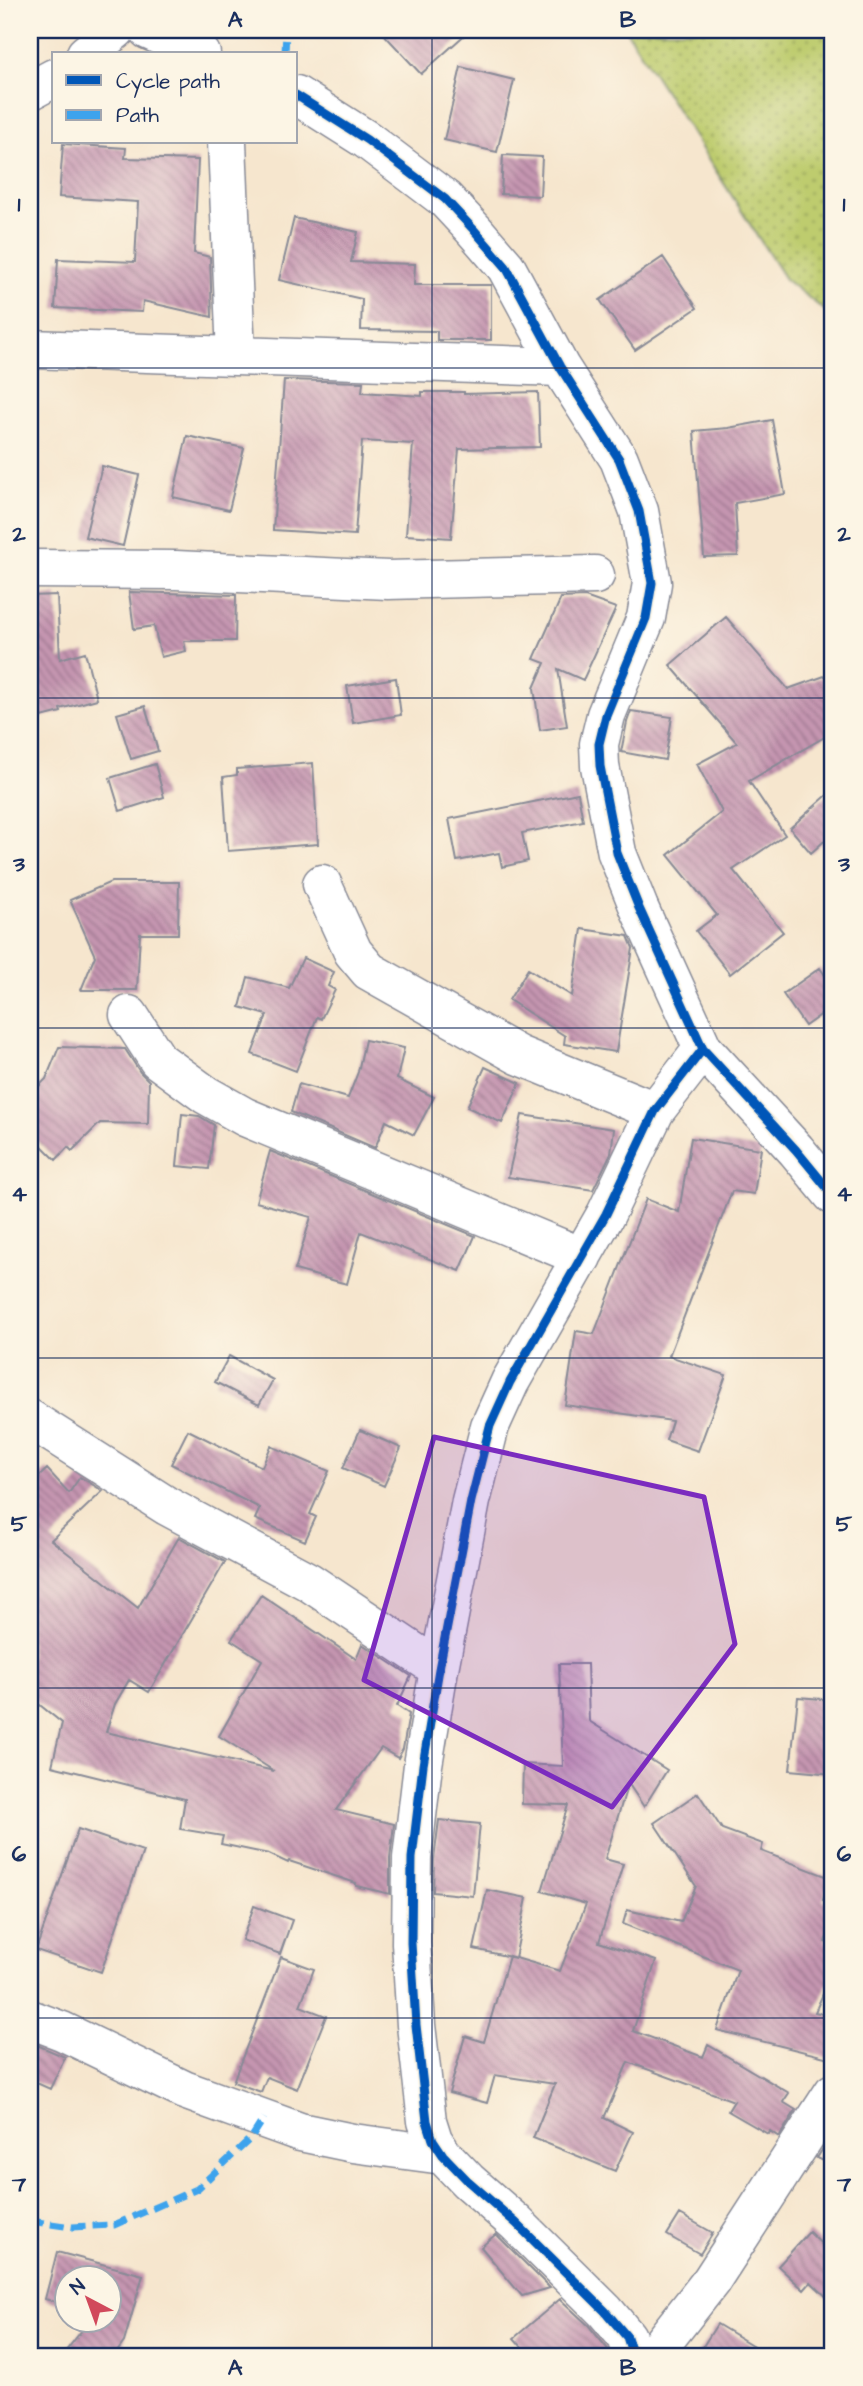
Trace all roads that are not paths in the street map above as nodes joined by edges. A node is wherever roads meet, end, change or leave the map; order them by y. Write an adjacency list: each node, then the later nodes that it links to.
1 (116, 30): 3 (street)
2 (148, 30): 4 (street)
3 (88, 52)
4 (197, 52)
5 (52, 79): 6 (street)
6 (30, 91)
7 (298, 96): 11 (street)
8 (227, 144): 10 (street)
9 (30, 349): 10 (street)
10 (236, 355): 11 (street)
11 (561, 367): 16 (street)
12 (30, 569): 13 (street)
13 (595, 575)
14 (322, 884): 17 (street)
15 (129, 1015): 19 (street)
16 (703, 1049): 17 (street); 18 (street)
17 (655, 1111): 19 (street)
18 (833, 1195)
19 (582, 1257): 21 (street)
20 (30, 1419): 21 (street)
21 (439, 1669): 24 (street)
22 (30, 2019): 24 (street)
23 (833, 2092): 26 (street)
24 (443, 2155): 25 (street)
25 (633, 2356)
26 (652, 2356)

